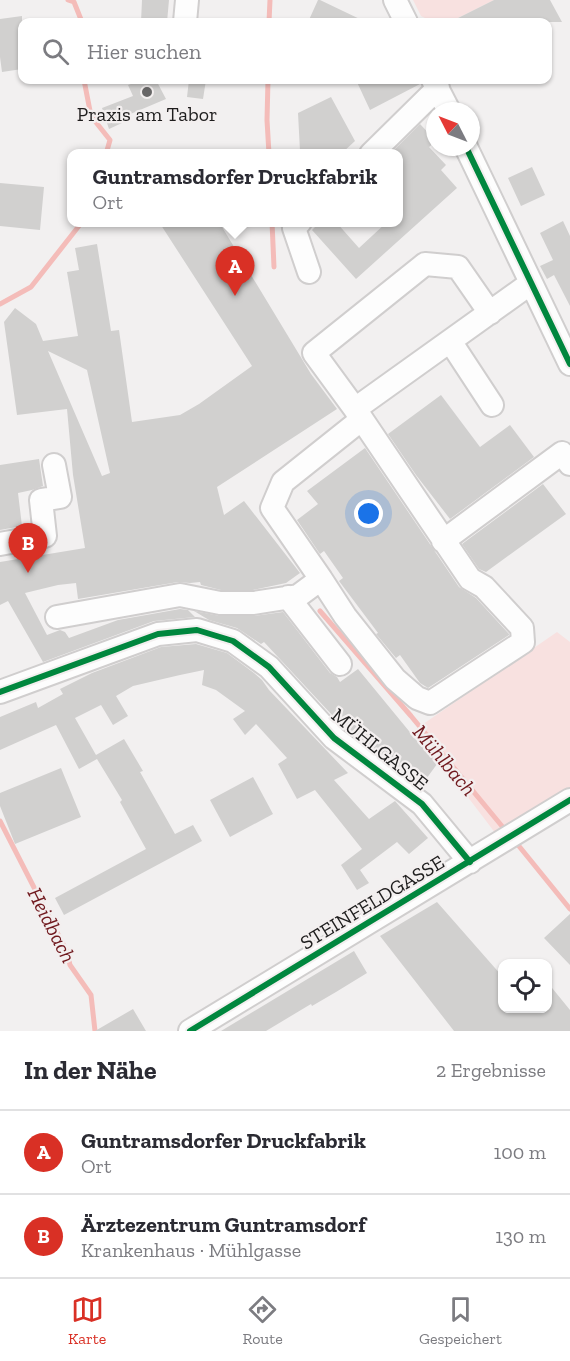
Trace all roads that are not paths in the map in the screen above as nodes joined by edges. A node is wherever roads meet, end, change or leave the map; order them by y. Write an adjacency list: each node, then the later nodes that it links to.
1 (187, 0): 3 (street)
2 (395, 0): 4 (street)
3 (185, 18)
4 (404, 18)
5 (435, 84): 6 (street); 7 (street)
6 (444, 102)
7 (374, 149)
8 (470, 156): 11 (street)
9 (295, 227): 10 (street)
10 (309, 272)
11 (531, 282): 12 (street); 14 (street)
12 (490, 313): 13 (street); 16 (street)
13 (450, 341): 15 (street); 16 (street)
14 (568, 354)
15 (492, 405)
16 (358, 414): 19 (street); 21 (street)
17 (570, 464): 19 (street)
18 (54, 465): 20 (street)
19 (443, 541): 23 (street)
20 (0, 544)
21 (305, 590): 22 (street); 23 (street); 23 (street)
22 (57, 617)
23 (347, 650)
24 (1, 689): 26 (street, MÜHLGASSE)
25 (570, 800): 26 (street, STEINFELDGASSE)
26 (470, 862): 27 (street, STEINFELDGASSE)
27 (190, 1031)

